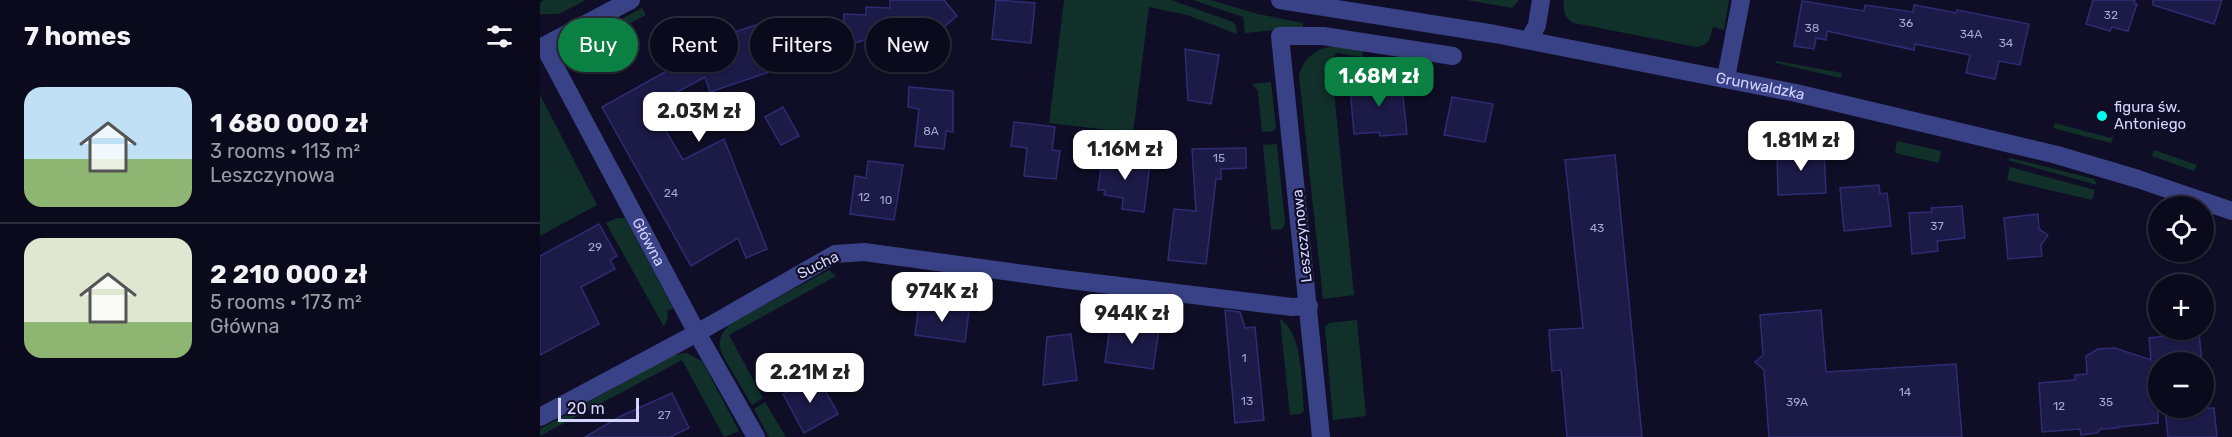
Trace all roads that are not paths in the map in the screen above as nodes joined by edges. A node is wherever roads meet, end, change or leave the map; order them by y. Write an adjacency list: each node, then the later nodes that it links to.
1 (632, 0): 6 (street)
2 (1280, 0): 5 (street, Grunwaldzka)
3 (1541, 0): 5 (street)
4 (1741, 0): 8 (street)
5 (1529, 40): 8 (street, Grunwaldzka)
6 (542, 47): 11 (street, Główna)
7 (1453, 56): 10 (street, Leszczynowa)
8 (1726, 78): 9 (street, Grunwaldzka)
9 (2232, 211)
10 (1309, 306): 11 (street, Sucha); 14 (street, Leszczynowa)
11 (697, 333): 12 (street, Sucha); 13 (street, Główna)
12 (540, 417)
13 (756, 437)
14 (1321, 437)

